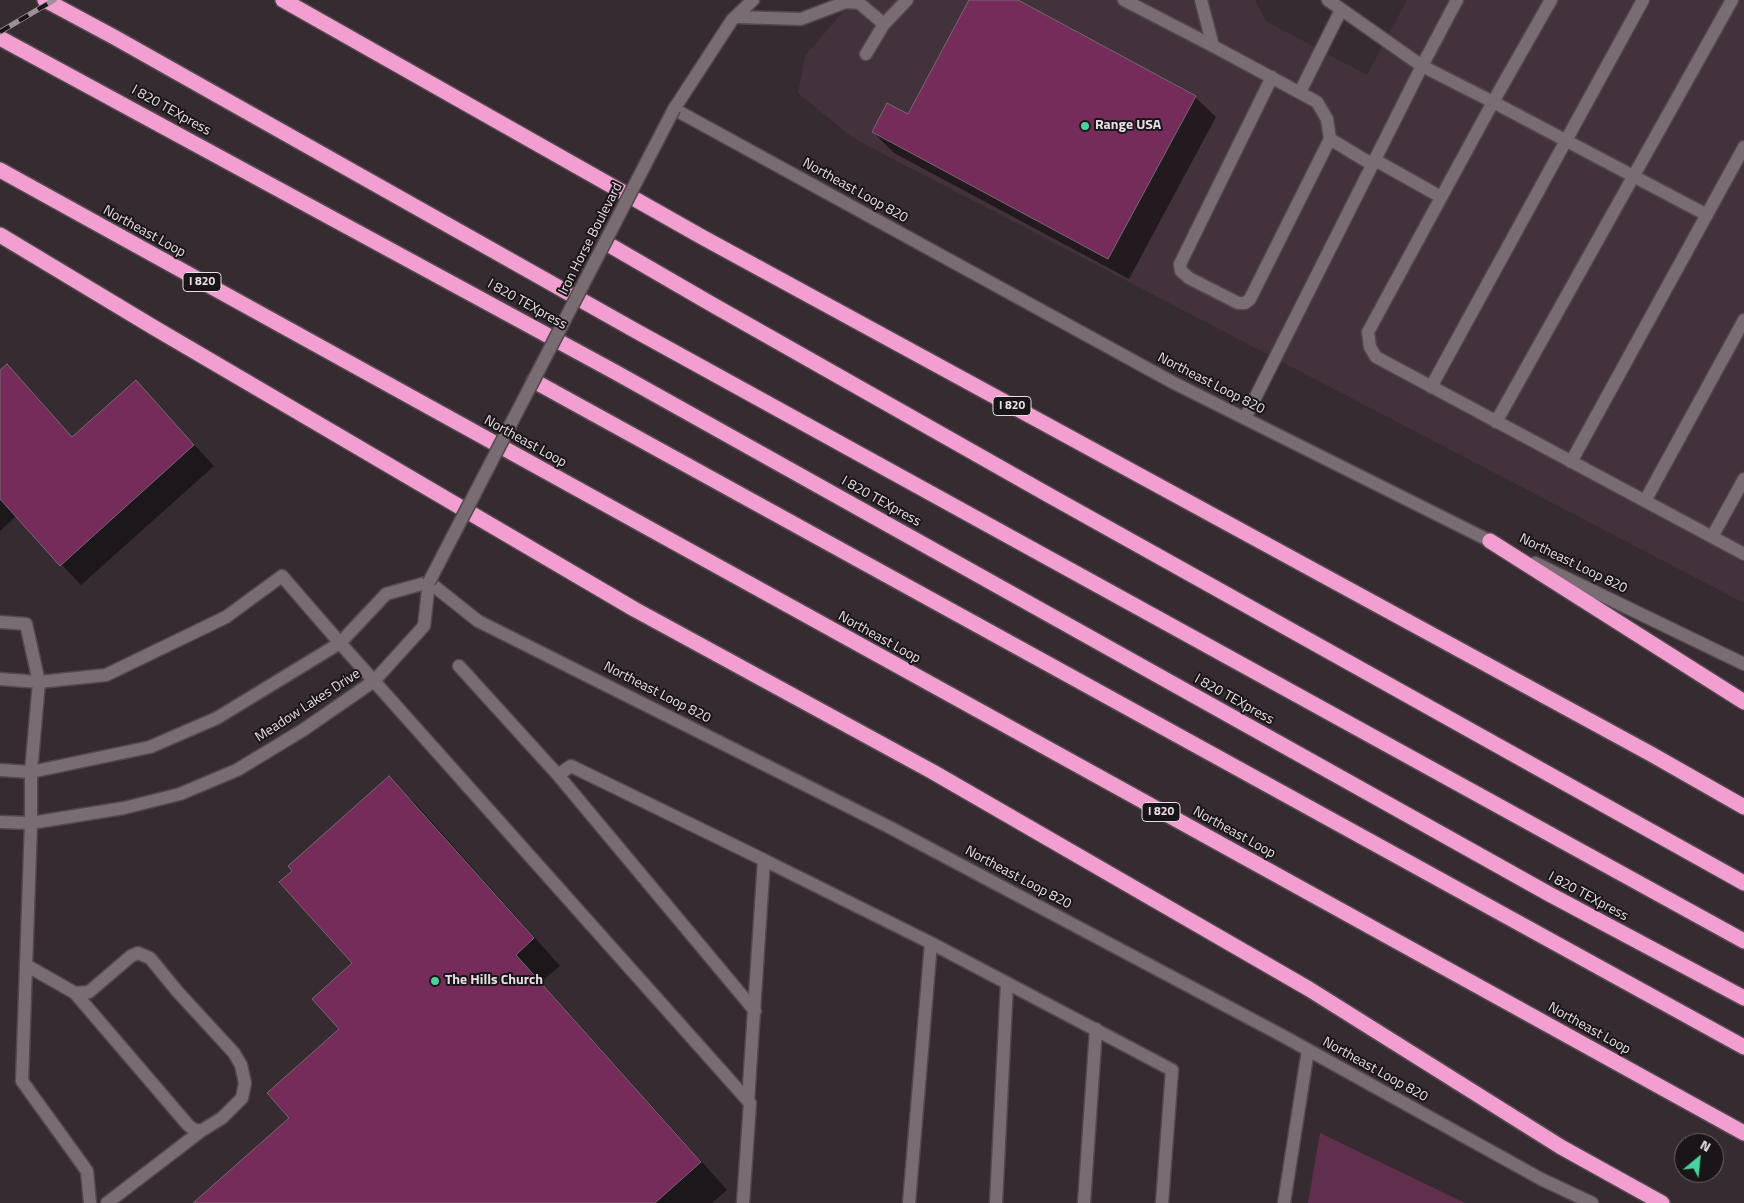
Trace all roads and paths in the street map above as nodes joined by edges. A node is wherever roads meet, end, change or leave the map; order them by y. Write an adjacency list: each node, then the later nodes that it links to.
1 (45, 0): 61 (highway)
2 (283, 0): 56 (highway, I 820)
3 (753, 0): 13 (main road, Iron Horse Boulevard)
4 (907, 0): 14 (main road)
5 (1124, 0): 16 (main road)
6 (1202, 0): 16 (main road)
7 (1328, 0): 12 (main road)
8 (1457, 0): 18 (main road)
9 (1551, 0): 21 (main road)
10 (1643, 0): 24 (main road)
11 (1732, 0): 28 (main road)
12 (1341, 10): 18 (main road); 20 (main road)
13 (736, 17): 14 (main road); 22 (main road, Iron Horse Boulevard)
14 (884, 24): 17 (main road)
15 (0, 38): 66 (highway, I 820 TEXpress)
16 (1213, 46): 19 (main road)
17 (866, 54)
18 (1422, 66): 21 (main road); 26 (main road)
19 (1272, 77): 20 (main road); 23 (main road)
20 (1300, 92): 23 (main road)
21 (1493, 102): 24 (main road); 29 (main road)
22 (674, 109): 32 (main road, Iron Horse Boulevard, bridge); 36 (main road, Northeast Loop 820)
23 (1330, 139): 26 (main road)
24 (1565, 141): 28 (main road); 35 (main road)
25 (1744, 147): 30 (main road)
26 (1374, 162): 29 (main road); 36 (main road)
27 (0, 170): 73 (highway, Northeast Loop / I 820)
28 (1632, 176): 30 (main road); 37 (main road)
29 (1441, 197): 35 (main road)
30 (1706, 215): 38 (main road)
31 (0, 235): 83 (highway)
32 (606, 243): 34 (main road, Iron Horse Boulevard, bridge); 60 (highway)
33 (1744, 320): 40 (main road)
34 (534, 382): 44 (main road, Iron Horse Boulevard, bridge); 69 (highway)
35 (1431, 388): 37 (main road)
36 (1245, 418): 42 (main road, Northeast Loop 820)
37 (1496, 422): 38 (main road)
38 (1571, 462): 40 (main road)
39 (1744, 479): 41 (main road)
40 (1645, 501): 41 (main road)
41 (1712, 537): 43 (main road)
42 (1490, 541): 47 (main road, Northeast Loop 820); 52 (highway)
43 (1744, 554)
44 (430, 582): 46 (main road); 50 (main road, Meadow Lakes Drive); 70 (main road, Northeast Loop 820)
45 (0, 622): 51 (main road)
46 (340, 643): 50 (main road); 51 (main road); 54 (main road)
47 (1744, 664)
48 (459, 666): 55 (main road)
49 (0, 679): 51 (main road)
50 (374, 681): 58 (main road, Meadow Lakes Drive); 71 (main road)
51 (39, 682): 54 (main road)
52 (1744, 702)
53 (0, 770): 54 (main road)
54 (30, 772): 58 (main road)
55 (558, 774): 59 (main road); 67 (main road)
56 (1744, 807)
57 (0, 822): 58 (main road, Meadow Lakes Drive)
58 (31, 823): 63 (main road)
59 (764, 860): 62 (main road); 67 (main road)
60 (1744, 883)
61 (1744, 941)
62 (931, 943): 64 (main road); 77 (main road)
63 (26, 965): 65 (main road); 74 (main road)
64 (1007, 983): 68 (main road); 78 (main road)
65 (75, 994): 72 (main road); 72 (main road)
66 (1744, 998)
67 (756, 1011): 71 (main road)
68 (1096, 1029): 79 (main road); 80 (main road)
69 (1744, 1047)
70 (1308, 1050): 81 (main road); 82 (main road, Northeast Loop 820)
71 (748, 1101): 76 (main road)
72 (201, 1131): 75 (main road)
73 (1744, 1132)
74 (90, 1203)
75 (107, 1203)
76 (743, 1203)
77 (909, 1203)
78 (996, 1203)
79 (1084, 1203)
80 (1162, 1203)
81 (1284, 1203)
82 (1592, 1203)
83 (1662, 1203)

